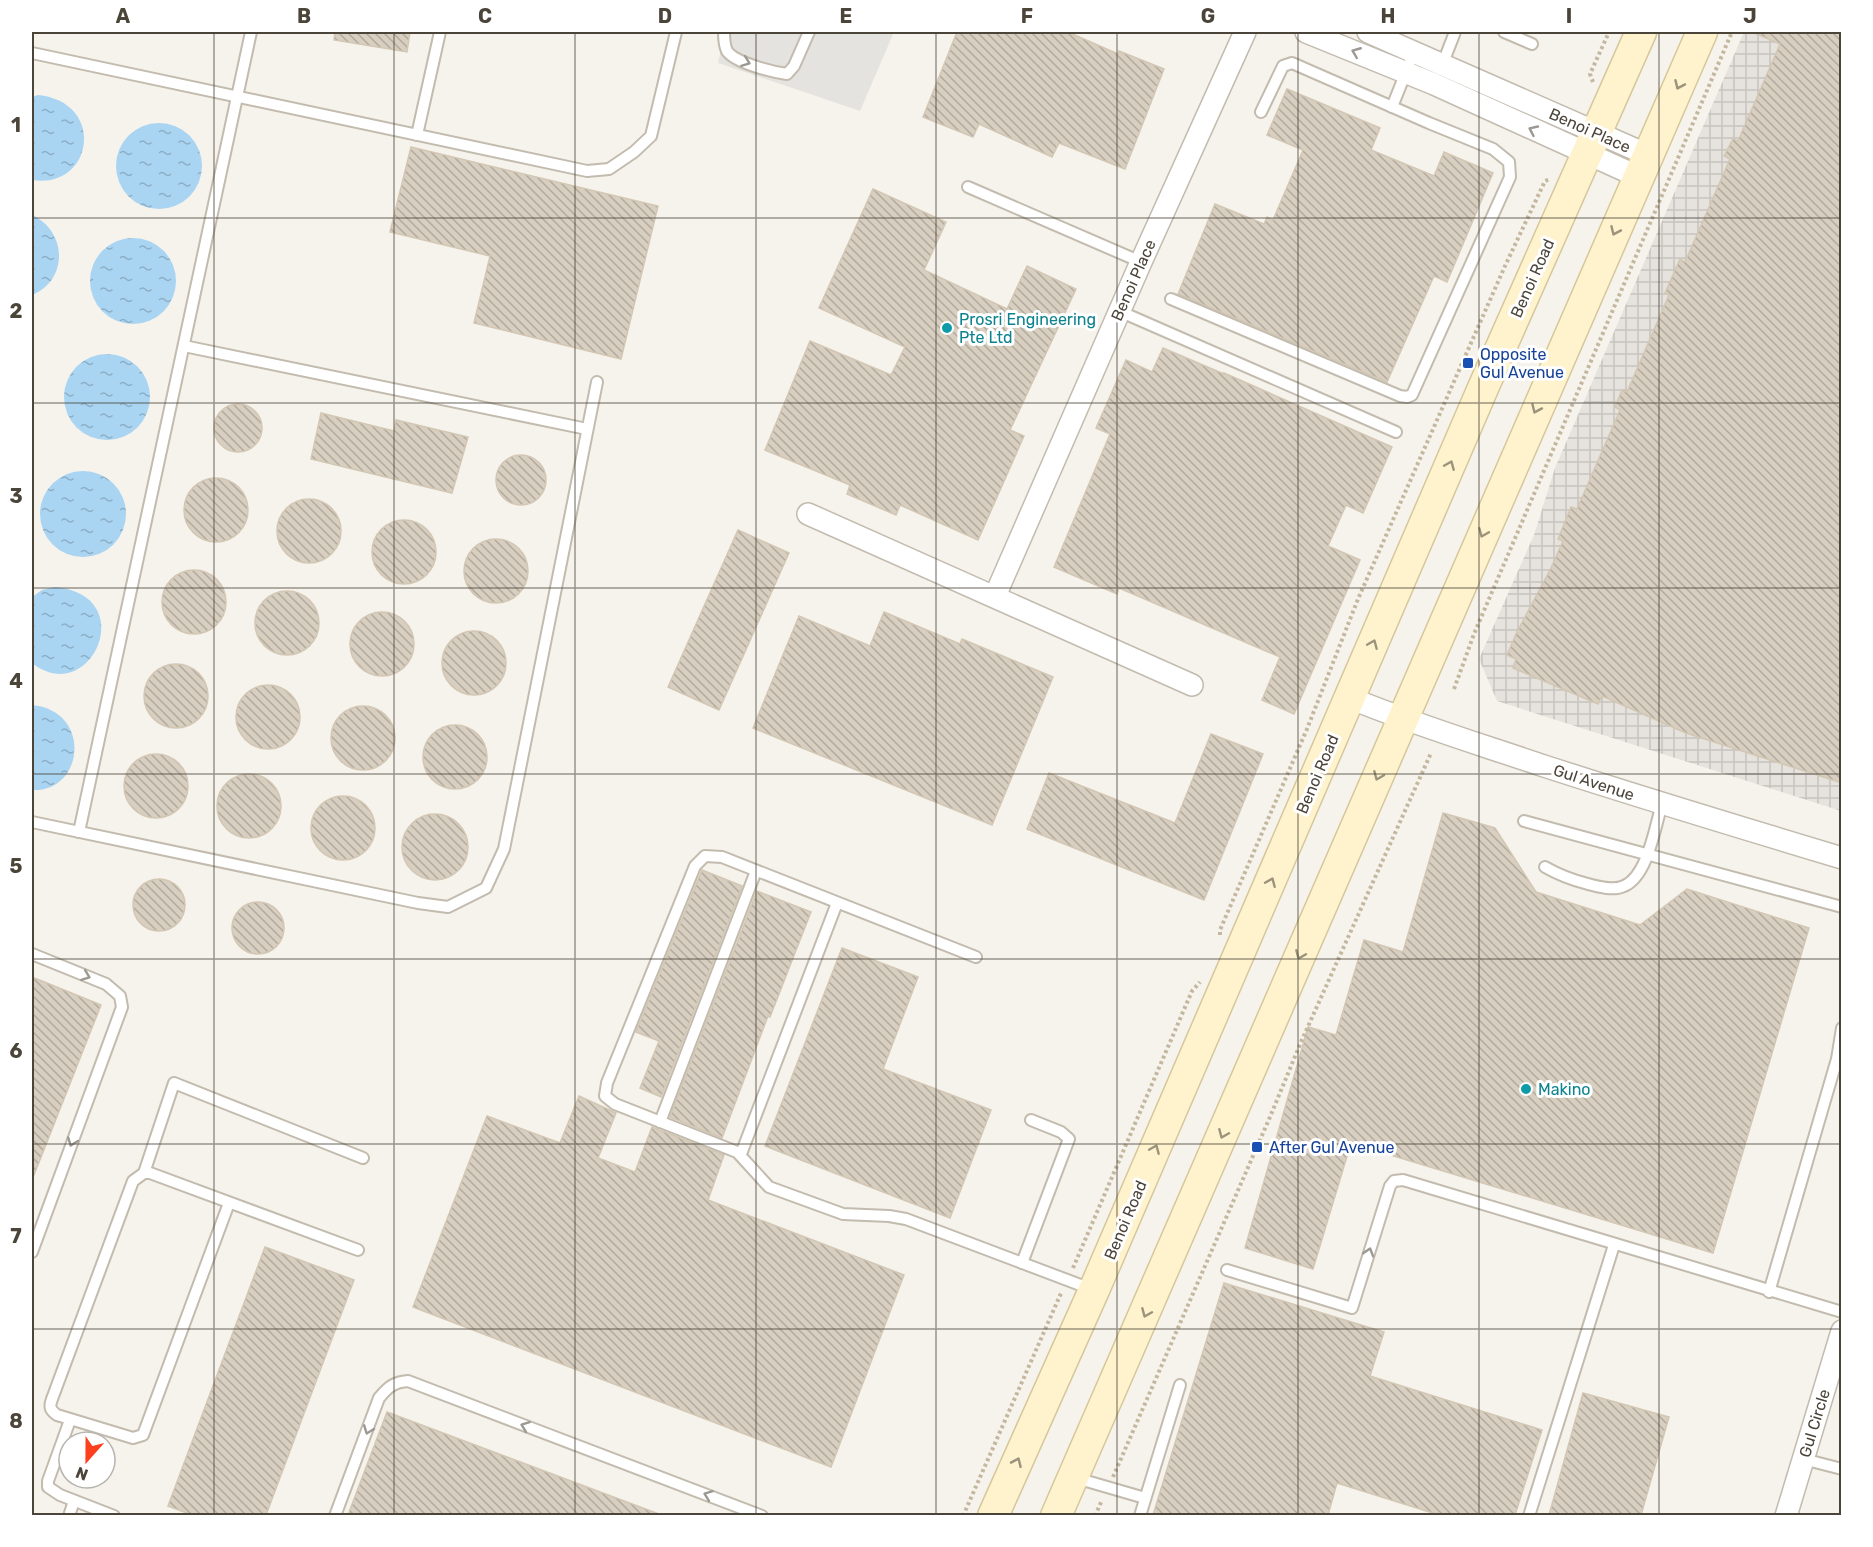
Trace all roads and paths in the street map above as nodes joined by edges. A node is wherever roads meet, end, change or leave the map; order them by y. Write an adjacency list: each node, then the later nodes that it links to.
1 (251, 32): 22 (lane)
2 (440, 32): 25 (lane)
3 (676, 32): 25 (lane)
4 (724, 32): 5 (lane, one-way to 5)
5 (809, 32)
6 (1245, 32): 30 (street, Benoi Place)
7 (1306, 32): 19 (street, Benoi Place, one-way to 7)
8 (1368, 32): 16 (street, Benoi Place)
9 (1455, 32): 18 (lane)
10 (1504, 32): 15 (lane)
11 (1609, 32): 21 (path)
12 (1641, 32): 26 (main road, Benoi Road)
13 (1702, 32): 27 (main road, one-way to 27)
14 (1732, 32): 40 (path)
15 (1532, 44)
16 (1414, 52): 18 (street, Benoi Place); 19 (lane)
17 (32, 53): 22 (lane)
18 (1442, 64): 20 (lane); 26 (street, Benoi Place)
19 (1406, 72): 20 (street, Benoi Place); 23 (lane)
20 (1434, 84): 26 (street, Benoi Place, one-way to 20)
21 (1597, 91)
22 (237, 97): 25 (lane); 33 (lane)
23 (1392, 107): 24 (lane); 31 (lane)
24 (1261, 112)
25 (417, 135)
26 (1591, 143): 27 (street, Benoi Place); 41 (main road, Benoi Road, one-way to 26)
27 (1643, 166): 42 (main road, one-way to 42)
28 (1556, 175): 54 (path)
29 (968, 188): 30 (lane)
30 (1141, 262): 32 (street, Benoi Place)
31 (1171, 299)
32 (1119, 311): 36 (lane); 38 (street, Benoi Place)
33 (184, 346): 35 (lane); 47 (lane)
34 (597, 382): 35 (lane)
35 (587, 429): 47 (lane)
36 (1395, 432)
37 (808, 514): 38 (street)
38 (995, 596): 39 (street)
39 (1192, 685)
40 (1454, 689)
41 (1350, 698): 42 (street, Gul Avenue); 70 (main road, Benoi Road, one-way to 41)
42 (1402, 719): 44 (street, Gul Avenue); 78 (main road, one-way to 78)
43 (1431, 753): 79 (path)
44 (1662, 804): 48 (lane); 49 (street, Gul Avenue)
45 (1524, 821): 48 (lane)
46 (32, 822): 47 (lane)
47 (79, 832)
48 (1647, 855): 50 (lane); 53 (lane)
49 (1842, 858)
50 (1545, 867)
51 (756, 871): 52 (lane); 60 (lane); 60 (lane)
52 (837, 903): 56 (lane); 61 (lane)
53 (1842, 907)
54 (1220, 939)
55 (32, 954): 67 (lane, one-way to 67)
56 (976, 957)
57 (1203, 977): 70 (path)
58 (1842, 1028): 71 (lane)
59 (1031, 1120): 68 (lane)
60 (660, 1122): 61 (lane)
61 (741, 1154): 68 (lane)
62 (363, 1158): 63 (lane)
63 (144, 1173): 64 (lane); 75 (lane)
64 (229, 1203): 66 (lane); 75 (lane)
65 (1614, 1245): 69 (lane, one-way to 65); 71 (lane); 91 (lane)
66 (358, 1251)
67 (32, 1252)
68 (1022, 1263): 70 (lane)
69 (1227, 1270)
70 (1081, 1285): 86 (path); 87 (main road, Benoi Road, one-way to 70)
71 (1769, 1292): 72 (lane)
72 (1842, 1312)
73 (1842, 1331): 76 (street, Gul Circle)
74 (1180, 1385): 80 (lane)
75 (70, 1420): 81 (lane)
76 (1803, 1459): 77 (lane); 92 (street, Gul Circle)
77 (1842, 1469)
78 (1073, 1477): 79 (lane); 88 (main road)
79 (1108, 1487): 80 (lane); 89 (path)
80 (1145, 1498): 90 (lane)
81 (74, 1501): 82 (lane); 83 (lane)
82 (69, 1515)
83 (114, 1515)
84 (335, 1515): 85 (lane, one-way to 84)
85 (762, 1515)
86 (963, 1515)
87 (993, 1515)
88 (1056, 1515)
89 (1095, 1515)
90 (1140, 1515)
91 (1529, 1515)
92 (1786, 1515)

